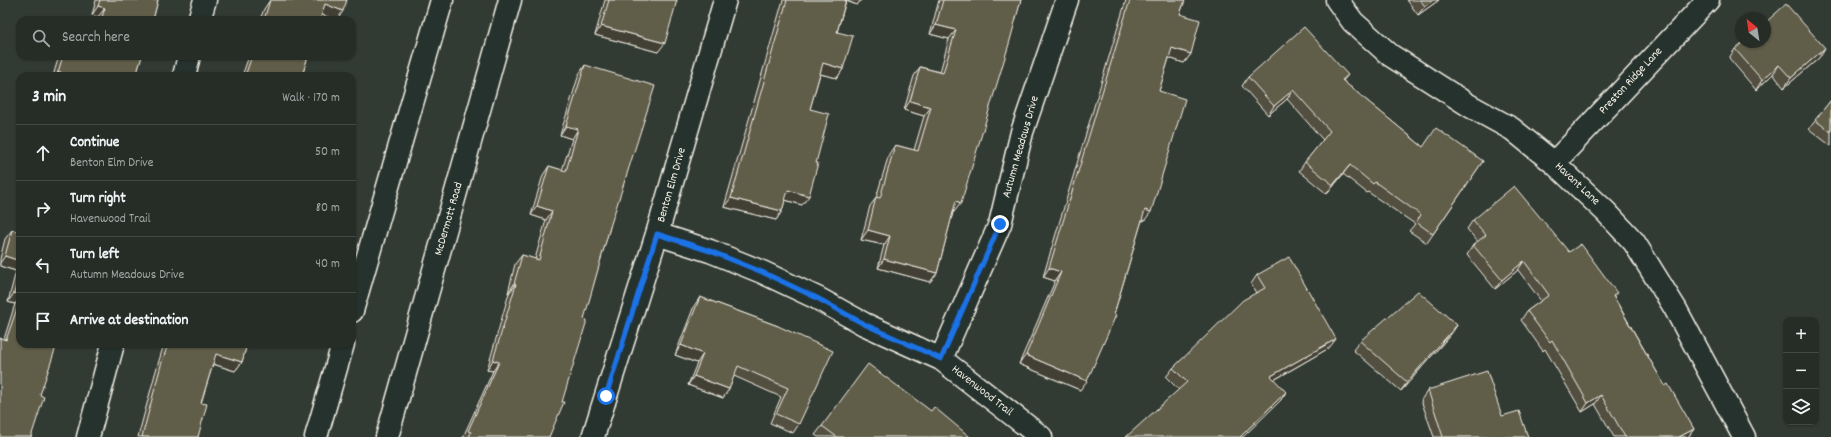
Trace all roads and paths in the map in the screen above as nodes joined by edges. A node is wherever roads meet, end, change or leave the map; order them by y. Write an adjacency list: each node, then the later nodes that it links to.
1 (205, 0): 8 (street)
2 (442, 0): 13 (street)
3 (510, 0): 19 (street, McDermott Road)
4 (724, 0): 12 (street, Benton Elm Drive)
5 (1067, 0): 16 (street, Autumn Meadows Drive)
6 (1337, 0): 11 (street, Havant Lane)
7 (1708, 0): 11 (street, Preston Ridge Lane)
8 (201, 16)
9 (188, 60): 10 (street)
10 (185, 72)
11 (1554, 163): 22 (street, Havant Lane)
12 (657, 234): 16 (street, Havenwood Trail); 20 (street, Benton Elm Drive)
13 (356, 298)
14 (112, 348): 17 (street)
15 (342, 348): 18 (street)
16 (941, 359): 21 (street, Havenwood Trail)
17 (88, 437)
18 (316, 437)
19 (387, 437)
20 (593, 437)
21 (1041, 437)
22 (1744, 437)

